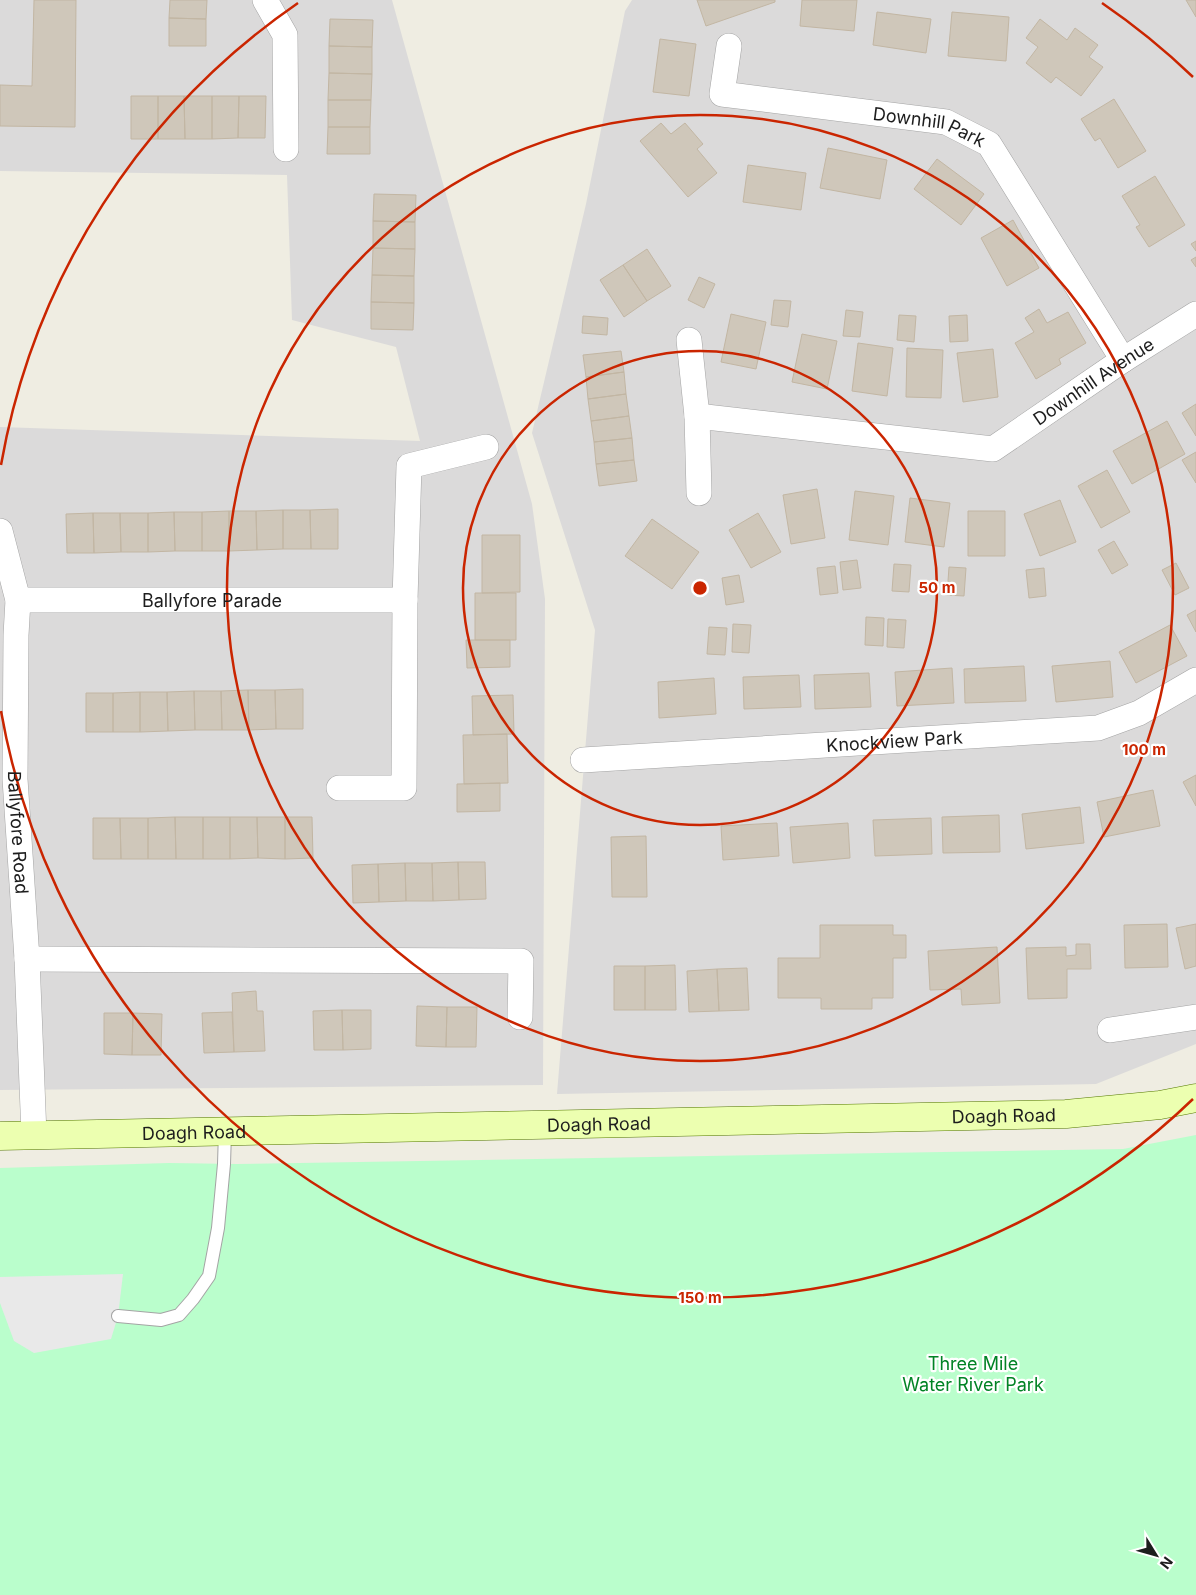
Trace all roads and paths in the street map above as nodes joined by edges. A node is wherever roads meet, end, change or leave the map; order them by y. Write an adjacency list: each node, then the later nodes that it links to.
1 (265, 0): 3 (street)
2 (728, 46): 6 (street, Downhill Park)
3 (286, 149)
4 (1196, 314): 6 (street, Downhill Avenue)
5 (689, 340): 7 (street)
6 (1123, 360): 7 (street, Downhill Avenue)
7 (697, 416): 9 (street)
8 (486, 447): 12 (street)
9 (699, 493)
10 (0, 531): 11 (street, Ballyfore Road)
11 (18, 600): 12 (street, Ballyfore Parade); 15 (street, Ballyfore Road)
12 (405, 600): 16 (street)
13 (1196, 680): 14 (street, Knockview Park)
14 (583, 760)
15 (8, 780): 17 (street, Ballyfore Road)
16 (339, 788)
17 (27, 959): 18 (street); 23 (street, Ballyfore Road)
18 (520, 1017)
19 (1196, 1017): 20 (street)
20 (1110, 1030)
21 (1196, 1098): 22 (main road, Doagh Road)
22 (225, 1132): 23 (main road, Doagh Road); 25 (lane)
23 (34, 1135): 24 (main road, Doagh Road)
24 (0, 1136)
25 (118, 1316)

